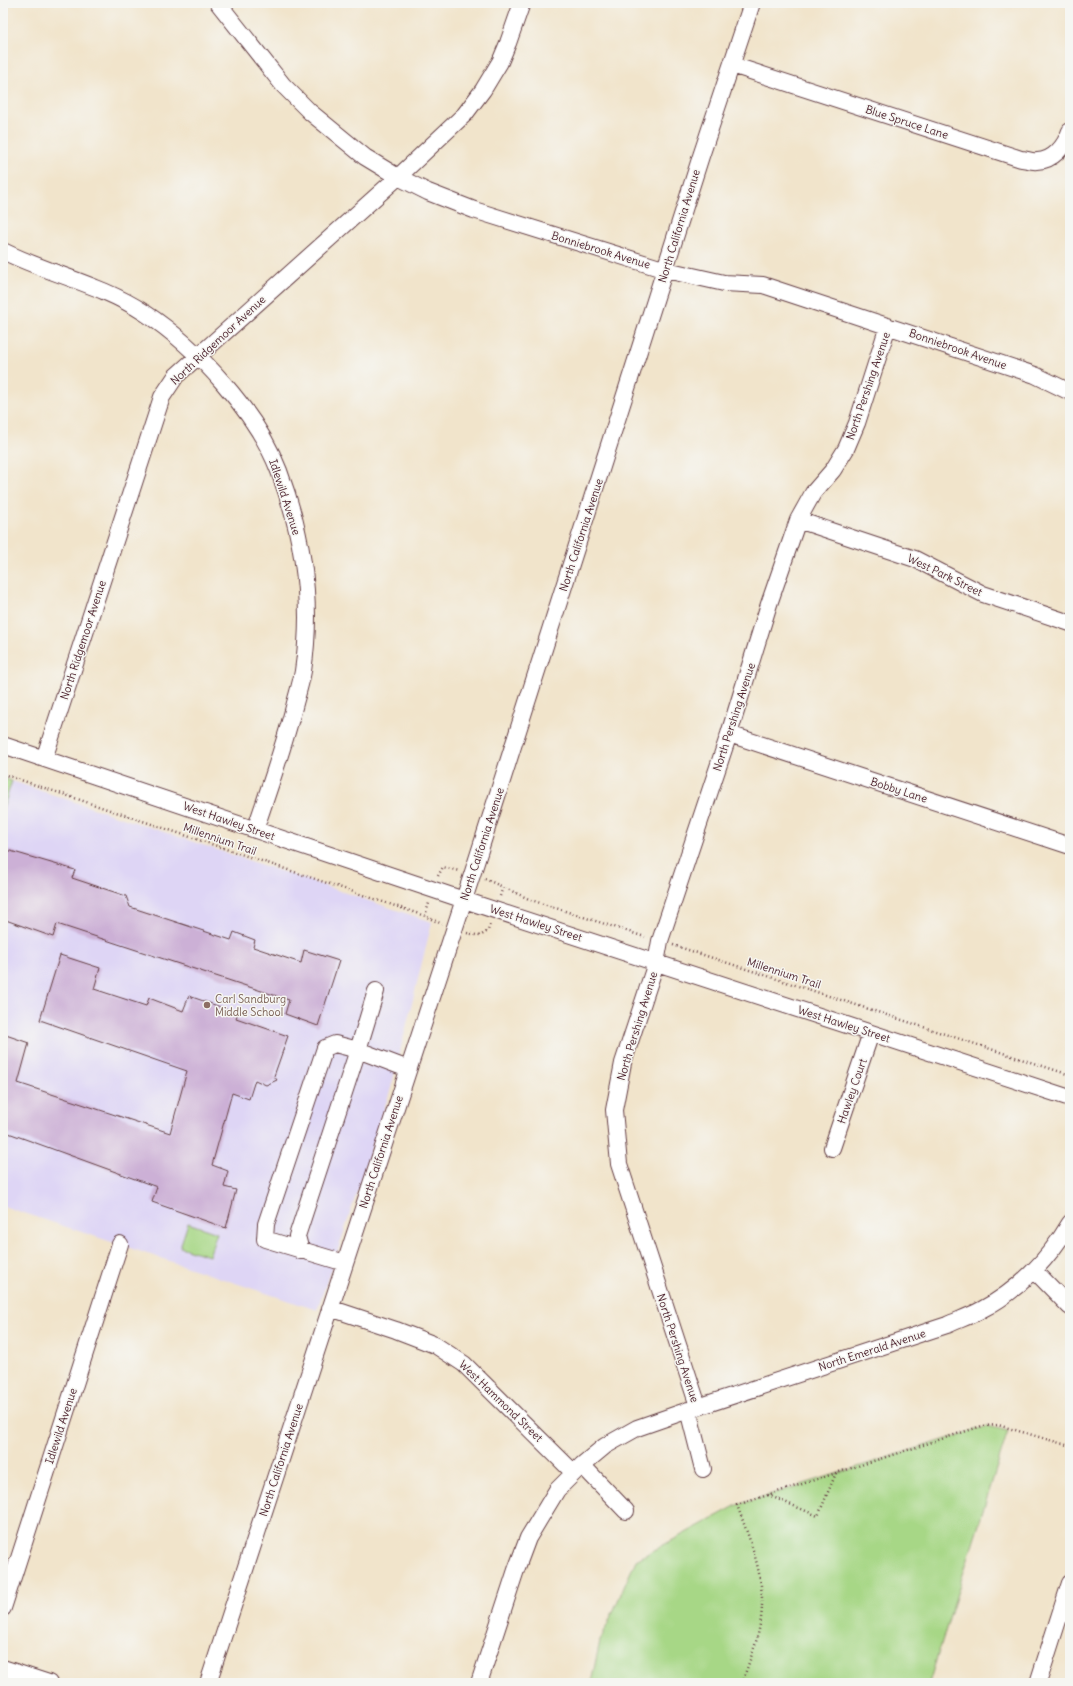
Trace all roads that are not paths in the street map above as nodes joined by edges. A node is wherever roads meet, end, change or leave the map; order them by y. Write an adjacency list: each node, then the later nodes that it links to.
1 (218, 3): 6 (street, Bonniebrook Avenue)
2 (522, 3): 6 (street, North Ridgemoor Avenue)
3 (752, 3): 4 (street, North California Avenue)
4 (732, 65): 5 (street, Blue Spruce Lane); 8 (street, North California Avenue)
5 (1070, 131)
6 (398, 177): 8 (street, Bonniebrook Avenue); 10 (street, North Ridgemoor Avenue)
7 (3, 251): 10 (street, Idlewild Avenue)
8 (666, 270): 9 (street, Bonniebrook Avenue); 19 (street, North California Avenue)
9 (888, 326): 11 (street, Bonniebrook Avenue); 12 (street, North Pershing Avenue)
10 (198, 356): 16 (street, North Ridgemoor Avenue); 17 (street, Idlewild Avenue)
11 (1070, 392)
12 (798, 520): 13 (street, West Park Street); 14 (street, North Pershing Avenue)
13 (1070, 623)
14 (729, 734): 18 (street, Bobby Lane); 20 (street, North Pershing Avenue)
15 (3, 745): 16 (street, West Hawley Street)
16 (44, 759): 17 (street, West Hawley Street)
17 (255, 830): 19 (street, West Hawley Street)
18 (1070, 846)
19 (464, 900): 20 (street, West Hawley Street); 24 (street, North California Avenue)
20 (656, 963): 22 (street, West Hawley Street); 34 (street, North Pershing Avenue)
21 (376, 991): 23 (street)
22 (871, 1033): 25 (street, West Hawley Street); 26 (street, Hawley Court)
23 (358, 1050): 24 (street); 29 (street); 29 (street)
24 (408, 1069): 30 (street, North California Avenue)
25 (1070, 1098)
26 (832, 1148)
27 (1070, 1223): 31 (street, North Emerald Avenue)
28 (120, 1244): 39 (street, Idlewild Avenue)
29 (301, 1251): 30 (street)
30 (345, 1263): 33 (street, North California Avenue)
31 (1034, 1270): 32 (street); 34 (street, North Emerald Avenue)
32 (1070, 1307)
33 (330, 1308): 35 (street, West Hammond Street); 42 (street, North California Avenue)
34 (693, 1408): 35 (street, North Pershing Avenue); 36 (street)
35 (578, 1469): 37 (street, West Hammond Street); 43 (street, North Pershing Avenue)
36 (703, 1469)
37 (626, 1510)
38 (1070, 1583): 44 (street)
39 (3, 1608)
40 (3, 1668): 41 (street)
41 (49, 1683)
42 (208, 1683)
43 (479, 1683)
44 (1038, 1683)

